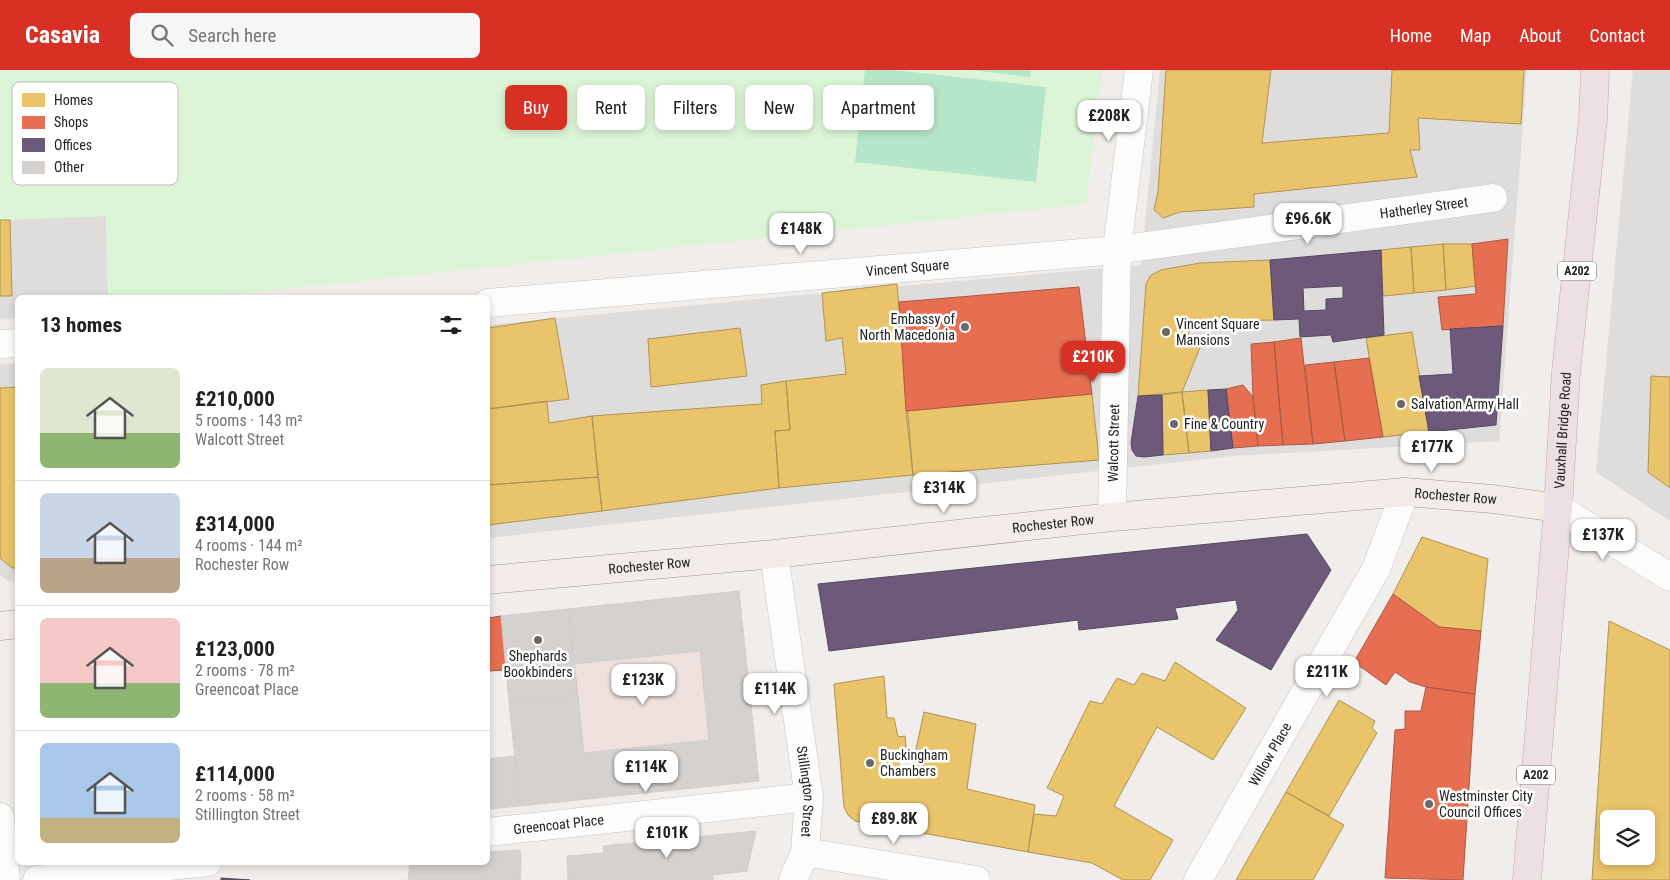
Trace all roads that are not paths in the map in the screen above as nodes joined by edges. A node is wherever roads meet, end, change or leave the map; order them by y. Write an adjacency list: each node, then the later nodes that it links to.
1 (1139, 70): 4 (street)
2 (1595, 70): 9 (highway, Vauxhall Bridge Road / A202)
3 (1493, 198): 4 (street, Hatherley Street)
4 (1118, 250): 5 (street, Vincent Square); 10 (street, Walcott Street)
5 (490, 304)
6 (15, 343): 7 (street)
7 (0, 344)
8 (1405, 492): 9 (main road, Rochester Row); 10 (main road, Rochester Row); 25 (street, Willow Place)
9 (1558, 508): 12 (street); 26 (highway, Vauxhall Bridge Road / A202)
10 (1112, 517): 11 (main road, Rochester Row)
11 (774, 554): 13 (main road, Rochester Row); 16 (street, Stillington Street)
12 (1670, 576)
13 (490, 580)
14 (15, 624): 15 (main road)
15 (0, 626)
16 (809, 797): 18 (street, Greencoat Place); 19 (street, Stillington Street)
17 (0, 817): 21 (street)
18 (490, 832)
19 (805, 852): 23 (street, Stillington Street); 24 (street)
20 (180, 865): 22 (street)
21 (6, 880)
22 (37, 880)
23 (793, 880)
24 (976, 880)
25 (1198, 880)
26 (1527, 880)

